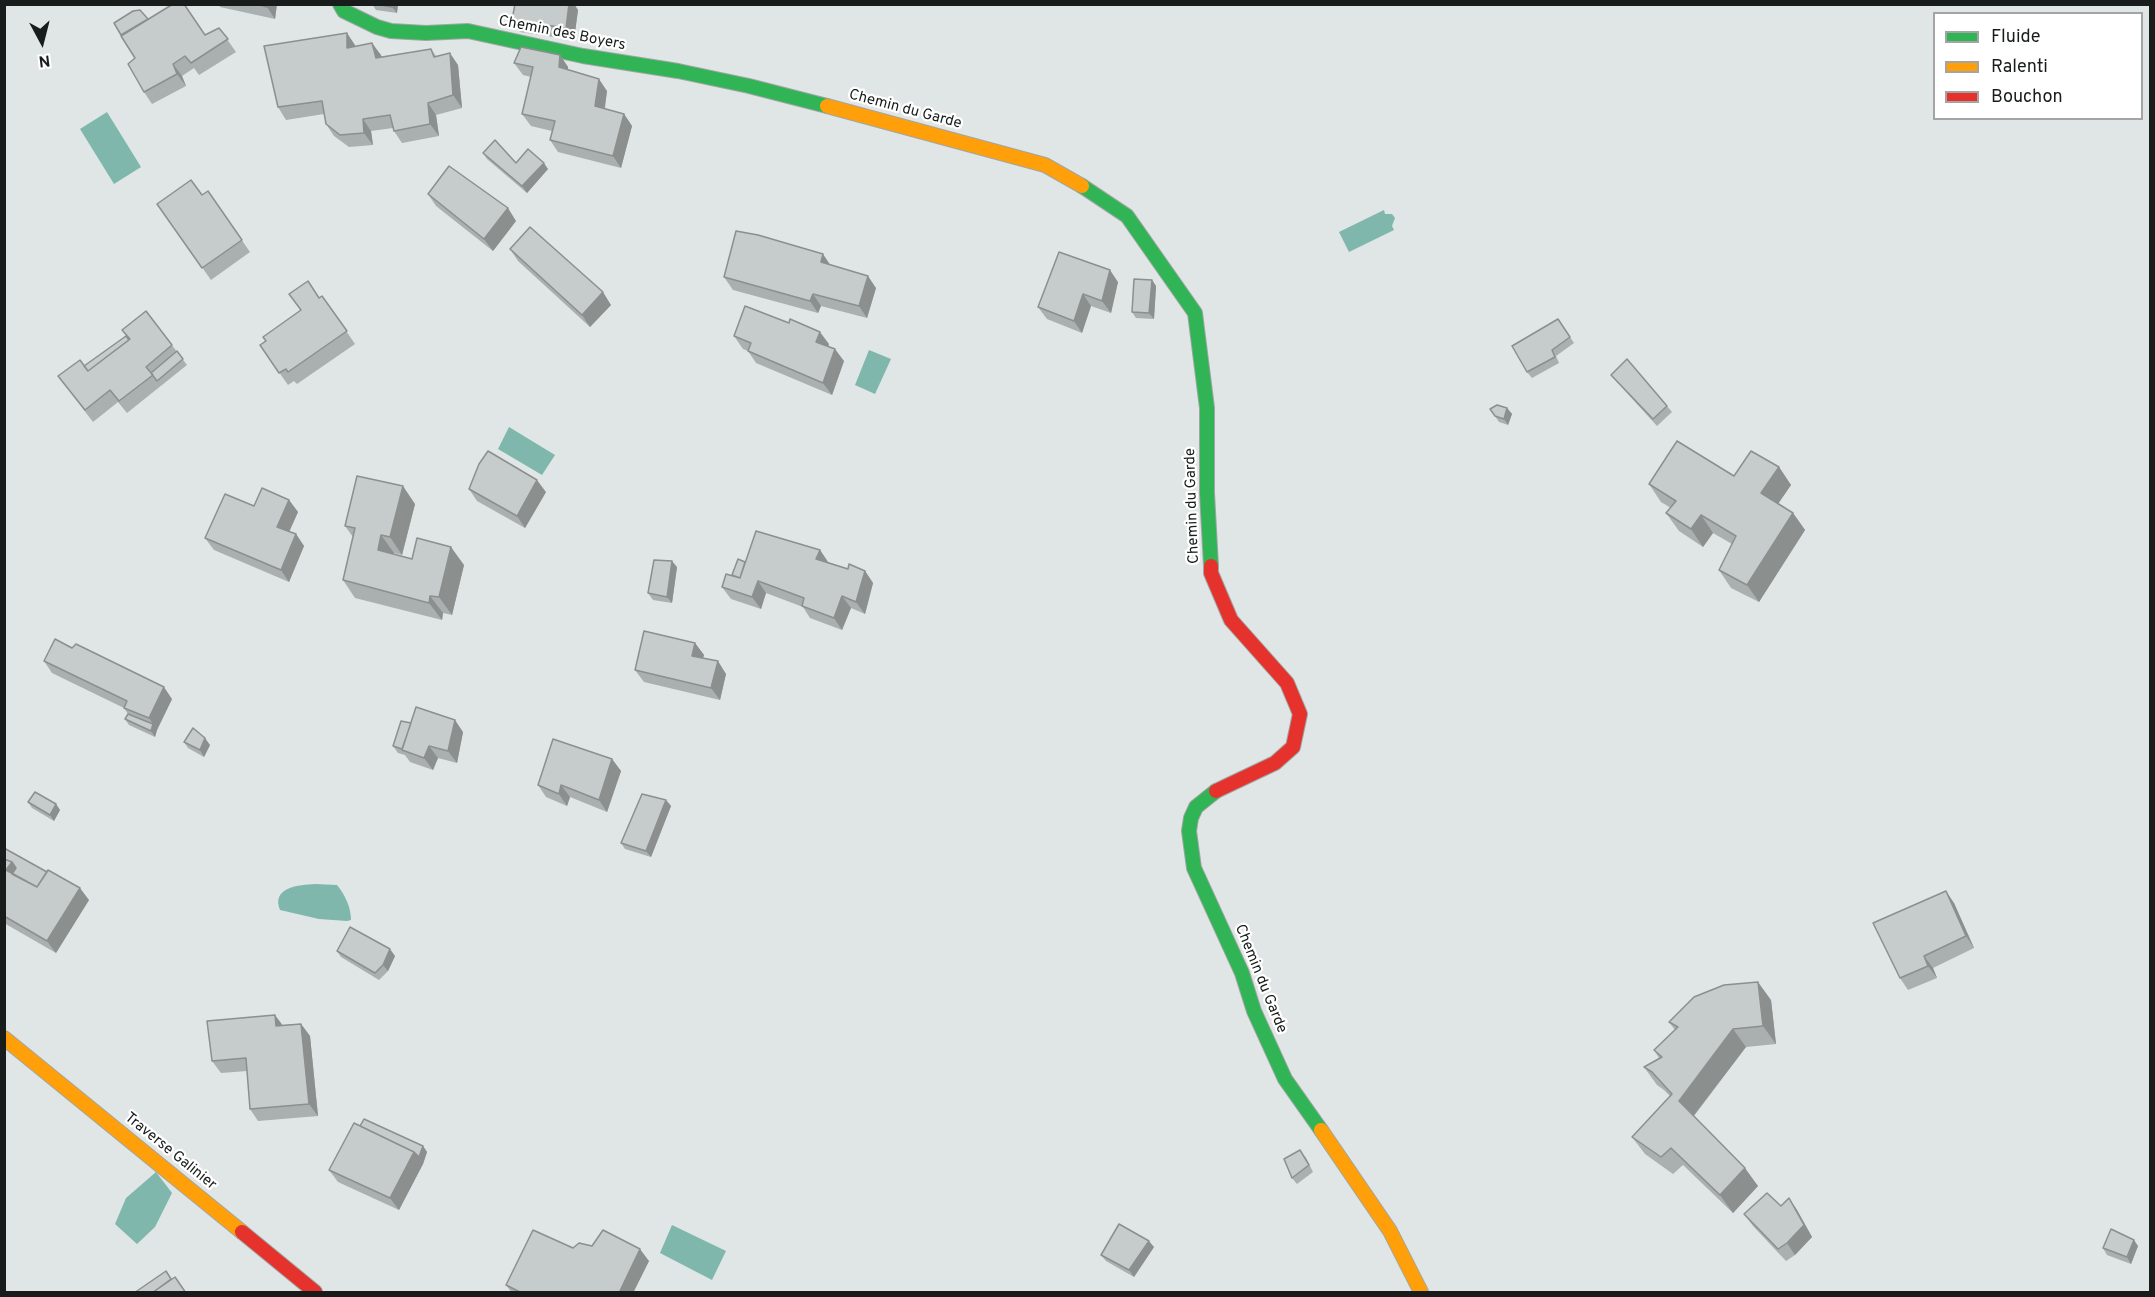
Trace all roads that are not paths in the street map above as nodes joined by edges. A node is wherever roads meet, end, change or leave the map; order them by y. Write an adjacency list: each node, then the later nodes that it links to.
1 (340, 4): 2 (street, Chemin des Boyers)
2 (678, 71): 5 (street, Chemin du Garde)
3 (4, 1038): 4 (street, Traverse Galinier)
4 (315, 1293)
5 (1421, 1293)

